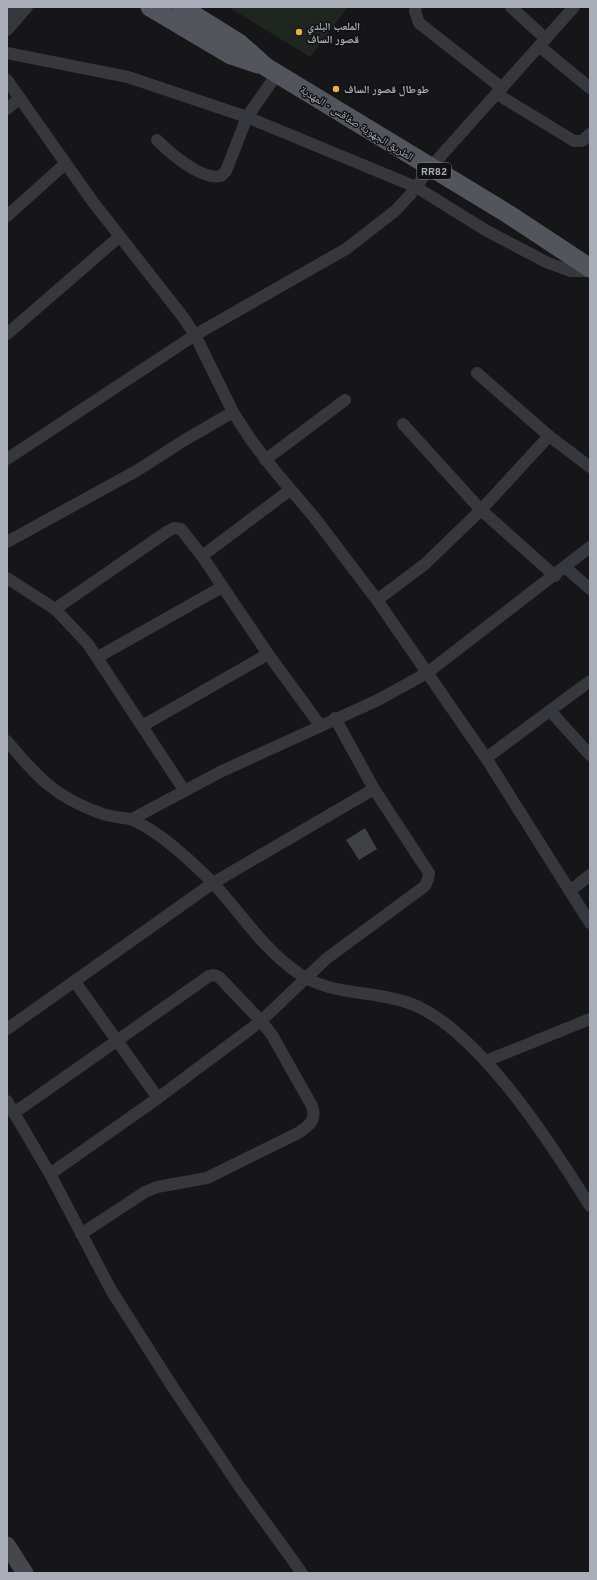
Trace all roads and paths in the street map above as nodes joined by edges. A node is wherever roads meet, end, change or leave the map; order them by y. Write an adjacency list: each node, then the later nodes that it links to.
1 (14, 7): 8 (street)
2 (27, 7): 9 (street)
3 (150, 7): 12 (main road, الطريق الجهوية صفاقس - المهدية / RR82)
4 (181, 7): 12 (main road, الطريق الجهوية صفاقس - المهدية / RR82)
5 (416, 7): 15 (street)
6 (511, 7): 10 (street)
7 (574, 7): 10 (street)
8 (7, 23)
9 (7, 30)
10 (543, 42): 14 (street); 15 (street)
11 (7, 53): 18 (street)
12 (272, 70): 18 (street); 22 (main road, الطريق الجهوية صفاقس - المهدية / RR82)
13 (7, 80): 16 (street)
14 (590, 88)
15 (499, 91): 19 (street); 22 (street)
16 (20, 98): 17 (street); 21 (street)
17 (7, 109)
18 (247, 117): 20 (street); 23 (street)
19 (590, 134)
20 (157, 140)
21 (65, 164): 24 (street); 25 (street)
22 (430, 168): 23 (street); 26 (main road, الطريق الجهوية صفاقس - المهدية / RR82)
23 (416, 187): 27 (street); 29 (street)
24 (7, 216)
25 (119, 237): 28 (street); 29 (street)
26 (590, 268)
27 (590, 271)
28 (7, 334)
29 (195, 335): 32 (street); 35 (street)
30 (477, 373): 34 (street)
31 (345, 400): 36 (street)
32 (233, 412): 36 (street); 40 (street)
33 (403, 424): 39 (street)
34 (549, 436): 37 (street); 39 (street)
35 (7, 459)
36 (265, 460): 38 (street)
37 (590, 467)
38 (290, 490): 42 (street); 48 (street)
39 (481, 510): 44 (street); 48 (street)
40 (7, 542)
41 (590, 547): 43 (street)
42 (202, 556): 46 (street); 49 (street)
43 (566, 568): 44 (street); 47 (street)
44 (555, 576): 52 (street)
45 (7, 578): 49 (street)
46 (222, 587): 50 (street); 51 (street)
47 (590, 589)
48 (377, 600): 52 (street)
49 (55, 609): 51 (street)
50 (268, 654): 56 (street); 57 (street)
51 (98, 658): 57 (street)
52 (427, 673): 55 (street); 61 (street)
53 (590, 681): 54 (street)
54 (551, 712): 59 (street); 61 (street)
55 (335, 718): 56 (street); 62 (street)
56 (320, 725): 63 (street)
57 (142, 726): 63 (street)
58 (7, 741): 60 (street)
59 (590, 755)
60 (12, 756): 64 (street)
61 (486, 758): 67 (street)
62 (374, 789): 66 (street); 69 (street)
63 (184, 790): 64 (street)
64 (132, 819): 66 (street)
65 (590, 875): 67 (street)
66 (213, 883): 69 (street); 70 (street)
67 (570, 891): 68 (street)
68 (590, 923)
69 (306, 979): 72 (street); 75 (street)
70 (75, 982): 73 (street); 74 (street)
71 (590, 1019): 75 (street)
72 (261, 1021): 74 (street); 76 (street); 81 (street)
73 (7, 1029)
74 (117, 1040): 76 (street); 78 (street)
75 (486, 1061): 80 (street)
76 (158, 1098): 79 (street)
77 (7, 1102): 78 (street)
78 (14, 1113): 79 (street)
79 (50, 1174): 81 (street)
80 (590, 1206)
81 (81, 1234): 84 (street)
82 (7, 1545): 83 (street)
83 (26, 1573)
84 (302, 1573)

